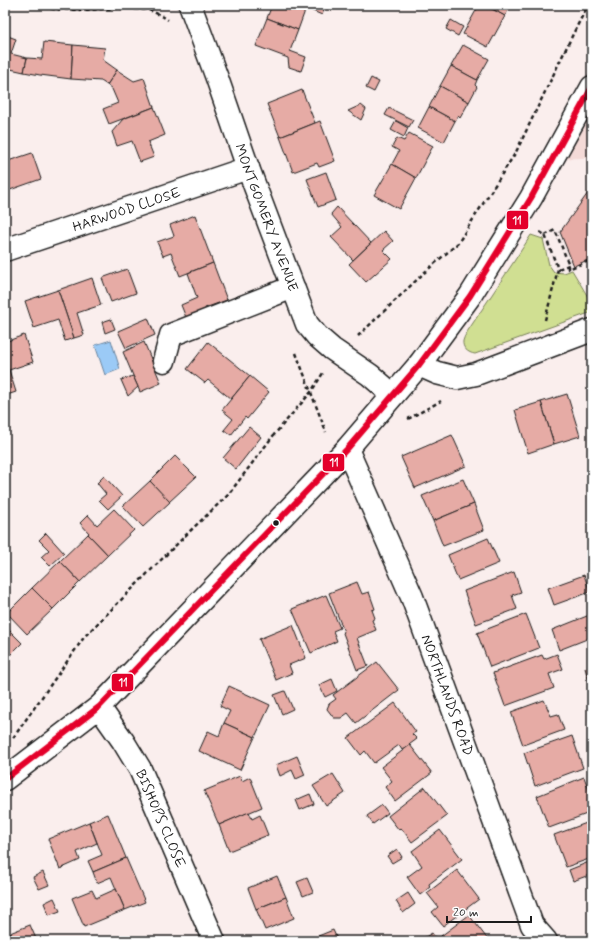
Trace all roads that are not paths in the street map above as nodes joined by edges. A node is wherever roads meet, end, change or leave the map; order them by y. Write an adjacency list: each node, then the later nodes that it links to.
1 (190, 5): 3 (street, MONTGOMERY AVENUE)
2 (592, 87): 8 (street)
3 (248, 168): 4 (street, HARWOOD CLOSE); 5 (street, MONTGOMERY AVENUE)
4 (5, 250)
5 (293, 287): 7 (street); 9 (street, MONTGOMERY AVENUE)
6 (592, 330): 8 (street)
7 (164, 360)
8 (419, 365): 9 (street)
9 (393, 395): 10 (street)
10 (347, 449): 11 (street); 14 (street, NORTHLANDS ROAD)
11 (99, 707): 12 (street); 13 (street, BISHOPS CLOSE)
12 (5, 779)
13 (209, 939)
14 (546, 941)

